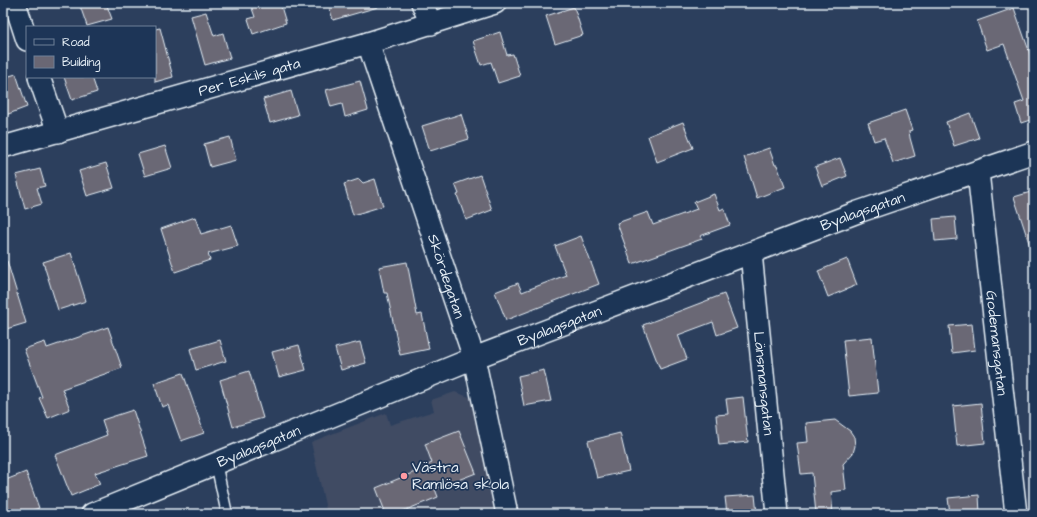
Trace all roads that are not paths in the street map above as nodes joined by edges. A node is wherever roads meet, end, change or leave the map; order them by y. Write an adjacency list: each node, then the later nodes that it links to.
1 (15, 3): 5 (street)
2 (422, 3): 4 (street)
3 (495, 3): 4 (street, Per Eskils gata)
4 (431, 24): 6 (street, Per Eskils gata)
5 (26, 37)
6 (368, 43): 8 (street, Per Eskils gata); 13 (street, Skördegatan)
7 (39, 78): 8 (street)
8 (58, 132): 9 (street, Per Eskils gata)
9 (3, 147)
10 (1034, 152): 11 (street, Byalagsgatan)
11 (978, 172): 12 (street, Byalagsgatan); 19 (street, Godemansgatan)
12 (751, 253): 13 (street, Byalagsgatan); 18 (street, Länsmansgatan)
13 (474, 358): 14 (street, Byalagsgatan); 17 (street, Skördegatan)
14 (216, 463): 15 (street, Byalagsgatan); 16 (lane)
15 (92, 514)
16 (227, 514)
17 (507, 514)
18 (777, 514)
19 (1016, 514)

